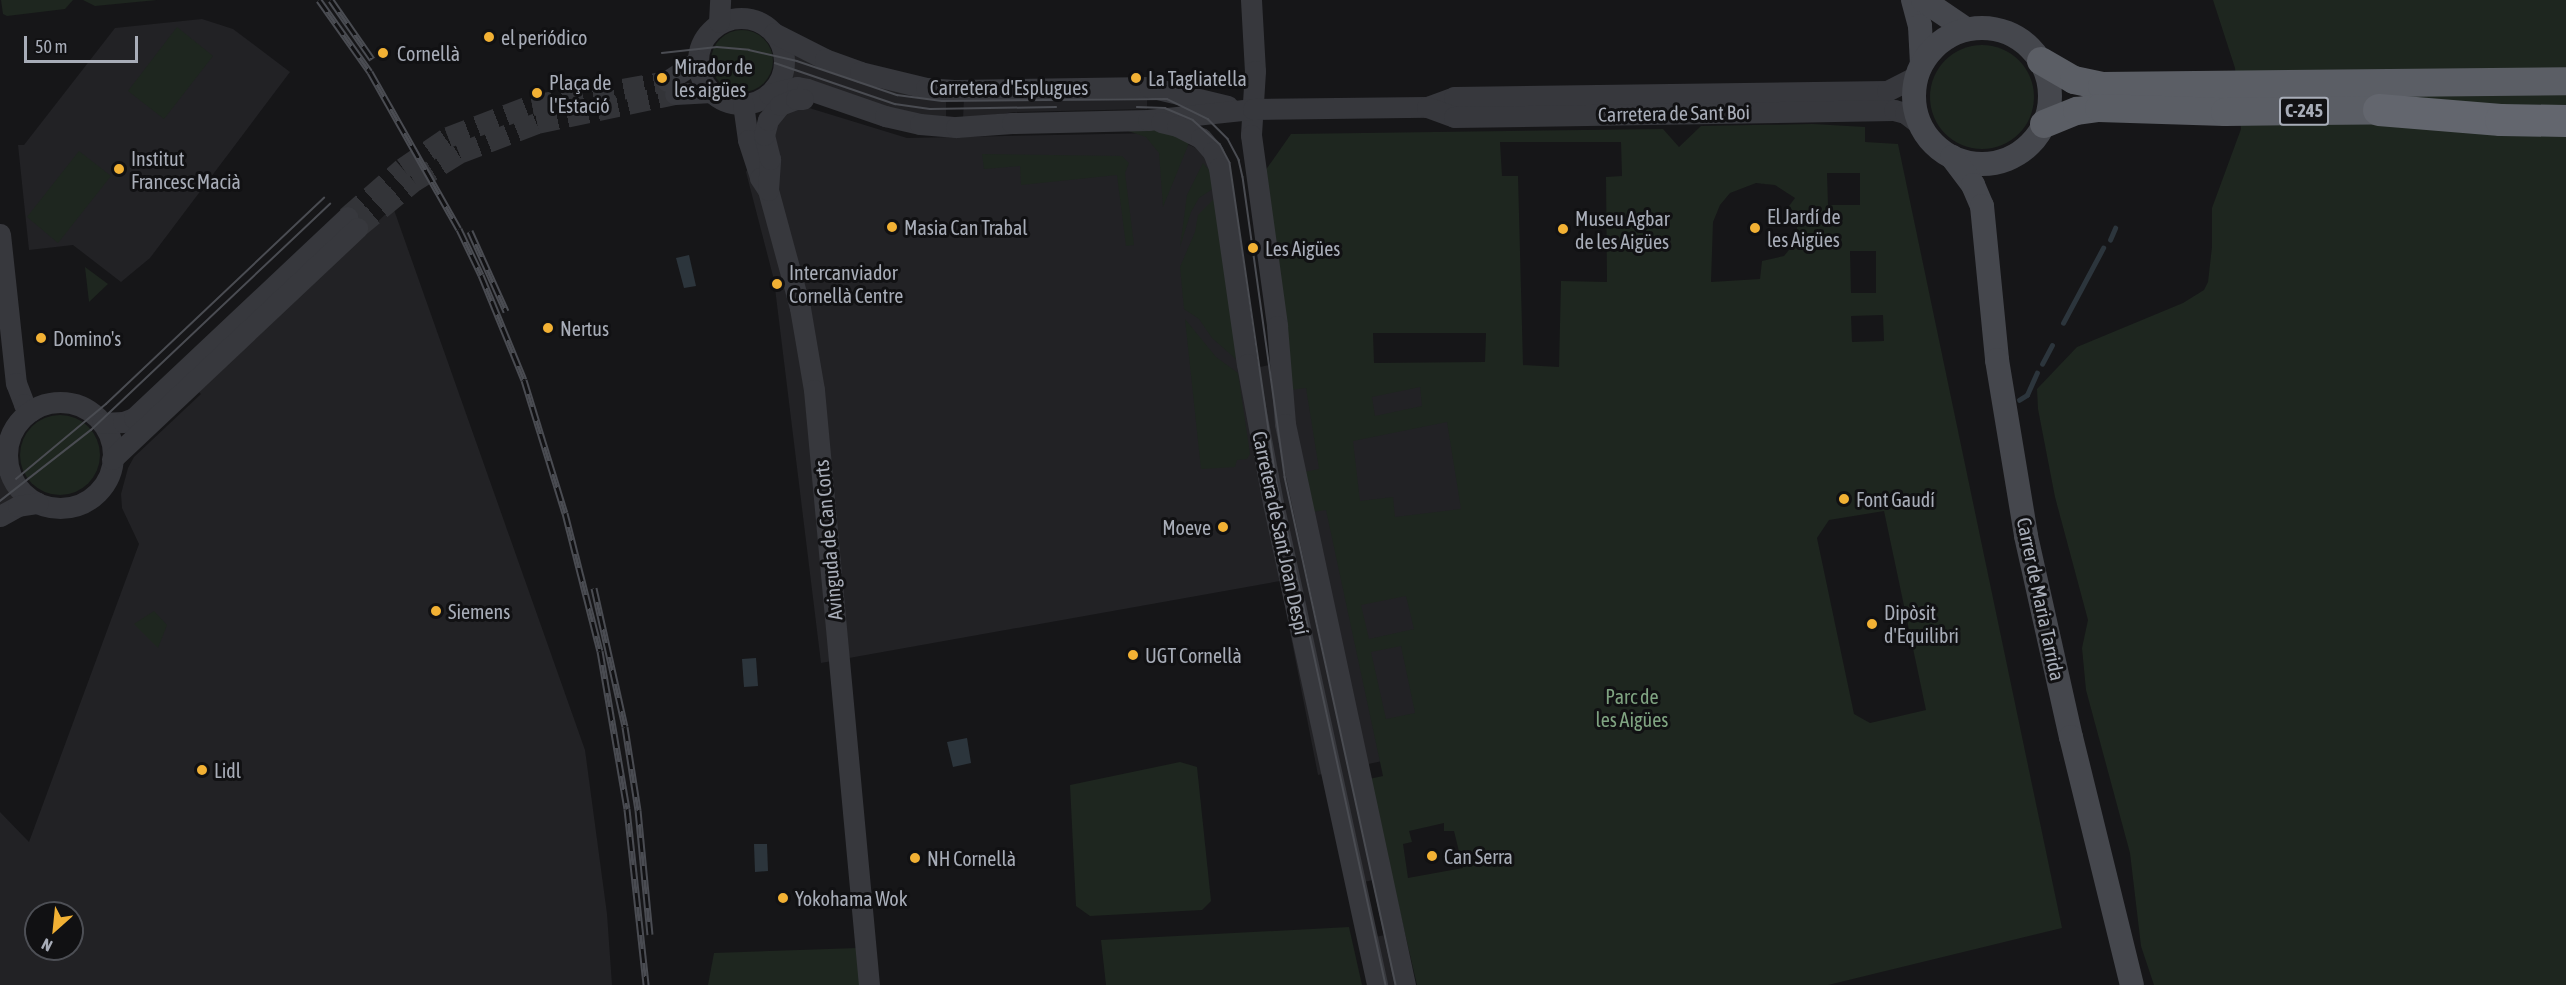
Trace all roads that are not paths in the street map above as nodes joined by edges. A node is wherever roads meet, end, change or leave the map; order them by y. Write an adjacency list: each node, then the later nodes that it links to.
1 (720, 0): 7 (street)
2 (740, 0): 6 (street)
3 (1251, 0): 19 (street, Carretera de Sant Joan Despí)
4 (1913, 0): 12 (main road)
5 (1923, 0): 8 (main road)
6 (753, 19): 7 (street); 9 (street)
7 (719, 22): 10 (street)
8 (1966, 29): 11 (main road); 12 (main road)
9 (774, 33): 15 (street); 19 (street, Carretera d'Esplugues)
10 (698, 61): 14 (street); 14 (street)
11 (2041, 61): 13 (highway, C-245); 25 (main road)
12 (1919, 70): 18 (street, Carretera de Sant Boi); 24 (main road)
13 (2566, 81)
14 (712, 93): 16 (street)
15 (769, 94): 16 (street); 22 (street, Carretera d'Esplugues)
16 (743, 104): 29 (street, Avinguda de Can Corts)
17 (2566, 106): 20 (highway, C-245)
18 (1427, 107): 19 (street, Carretera de Sant Boi); 24 (street, Carretera de Sant Boi)
19 (1253, 109): 22 (street, Carretera d'Esplugues); 26 (street); 40 (street, Carretera de Sant Joan Despí)
20 (2379, 110): 23 (highway); 25 (highway, C-245)
21 (859, 119): 29 (street)
22 (1148, 120): 26 (street)
23 (2566, 121)
24 (1919, 123): 27 (main road)
25 (2044, 124): 28 (main road)
26 (1202, 138): 39 (street, Carretera de Sant Joan Despí)
27 (1952, 157): 28 (main road); 30 (main road)
28 (2004, 161): 30 (main road)
29 (768, 190): 38 (street, Avinguda de Can Corts)
30 (1982, 206): 41 (main road, Carrer de Maria Tarrida)
31 (0, 234): 32 (street)
32 (25, 417): 33 (street); 35 (street)
33 (102, 423): 34 (street); 34 (street)
34 (112, 459): 36 (street)
35 (4, 460): 36 (street)
36 (38, 503): 37 (street)
37 (0, 516)
38 (869, 985)
39 (1377, 985)
40 (1405, 985)
41 (2132, 985)

